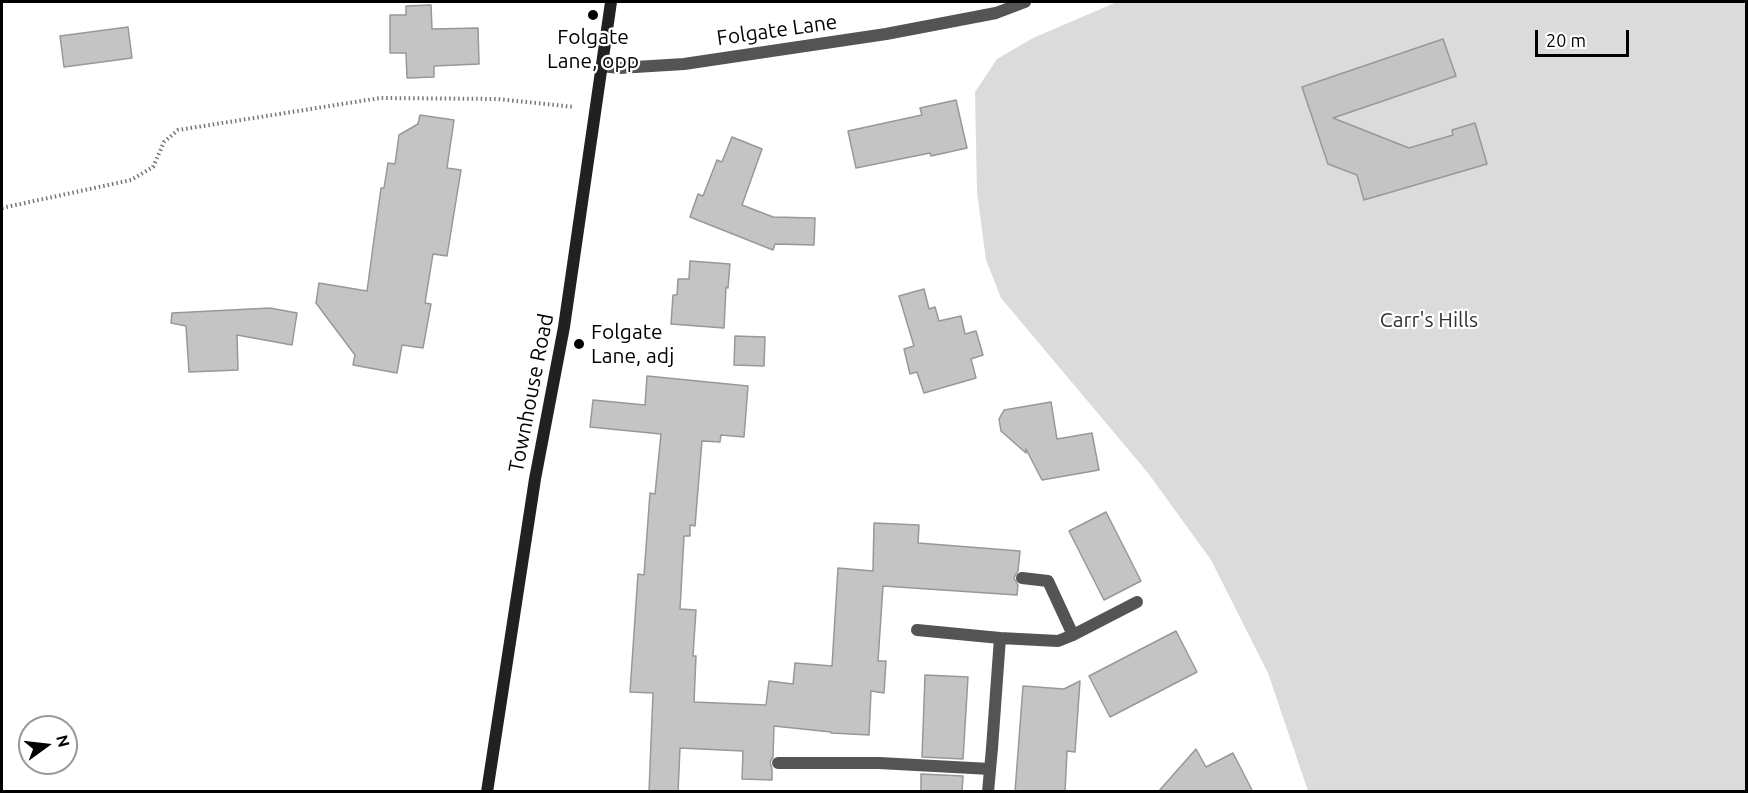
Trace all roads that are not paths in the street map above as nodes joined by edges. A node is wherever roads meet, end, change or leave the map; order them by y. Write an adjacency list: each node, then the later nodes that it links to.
1 (611, 2): 3 (street, Townhouse Road)
2 (1025, 2): 3 (street, Folgate Lane)
3 (602, 66): 11 (street, Townhouse Road)
4 (1022, 578): 7 (street)
5 (1137, 602): 7 (street)
6 (917, 630): 8 (street)
7 (1073, 634): 8 (street)
8 (1000, 638): 10 (street)
9 (778, 763): 10 (street)
10 (990, 769): 12 (street)
11 (488, 792)
12 (988, 792)

